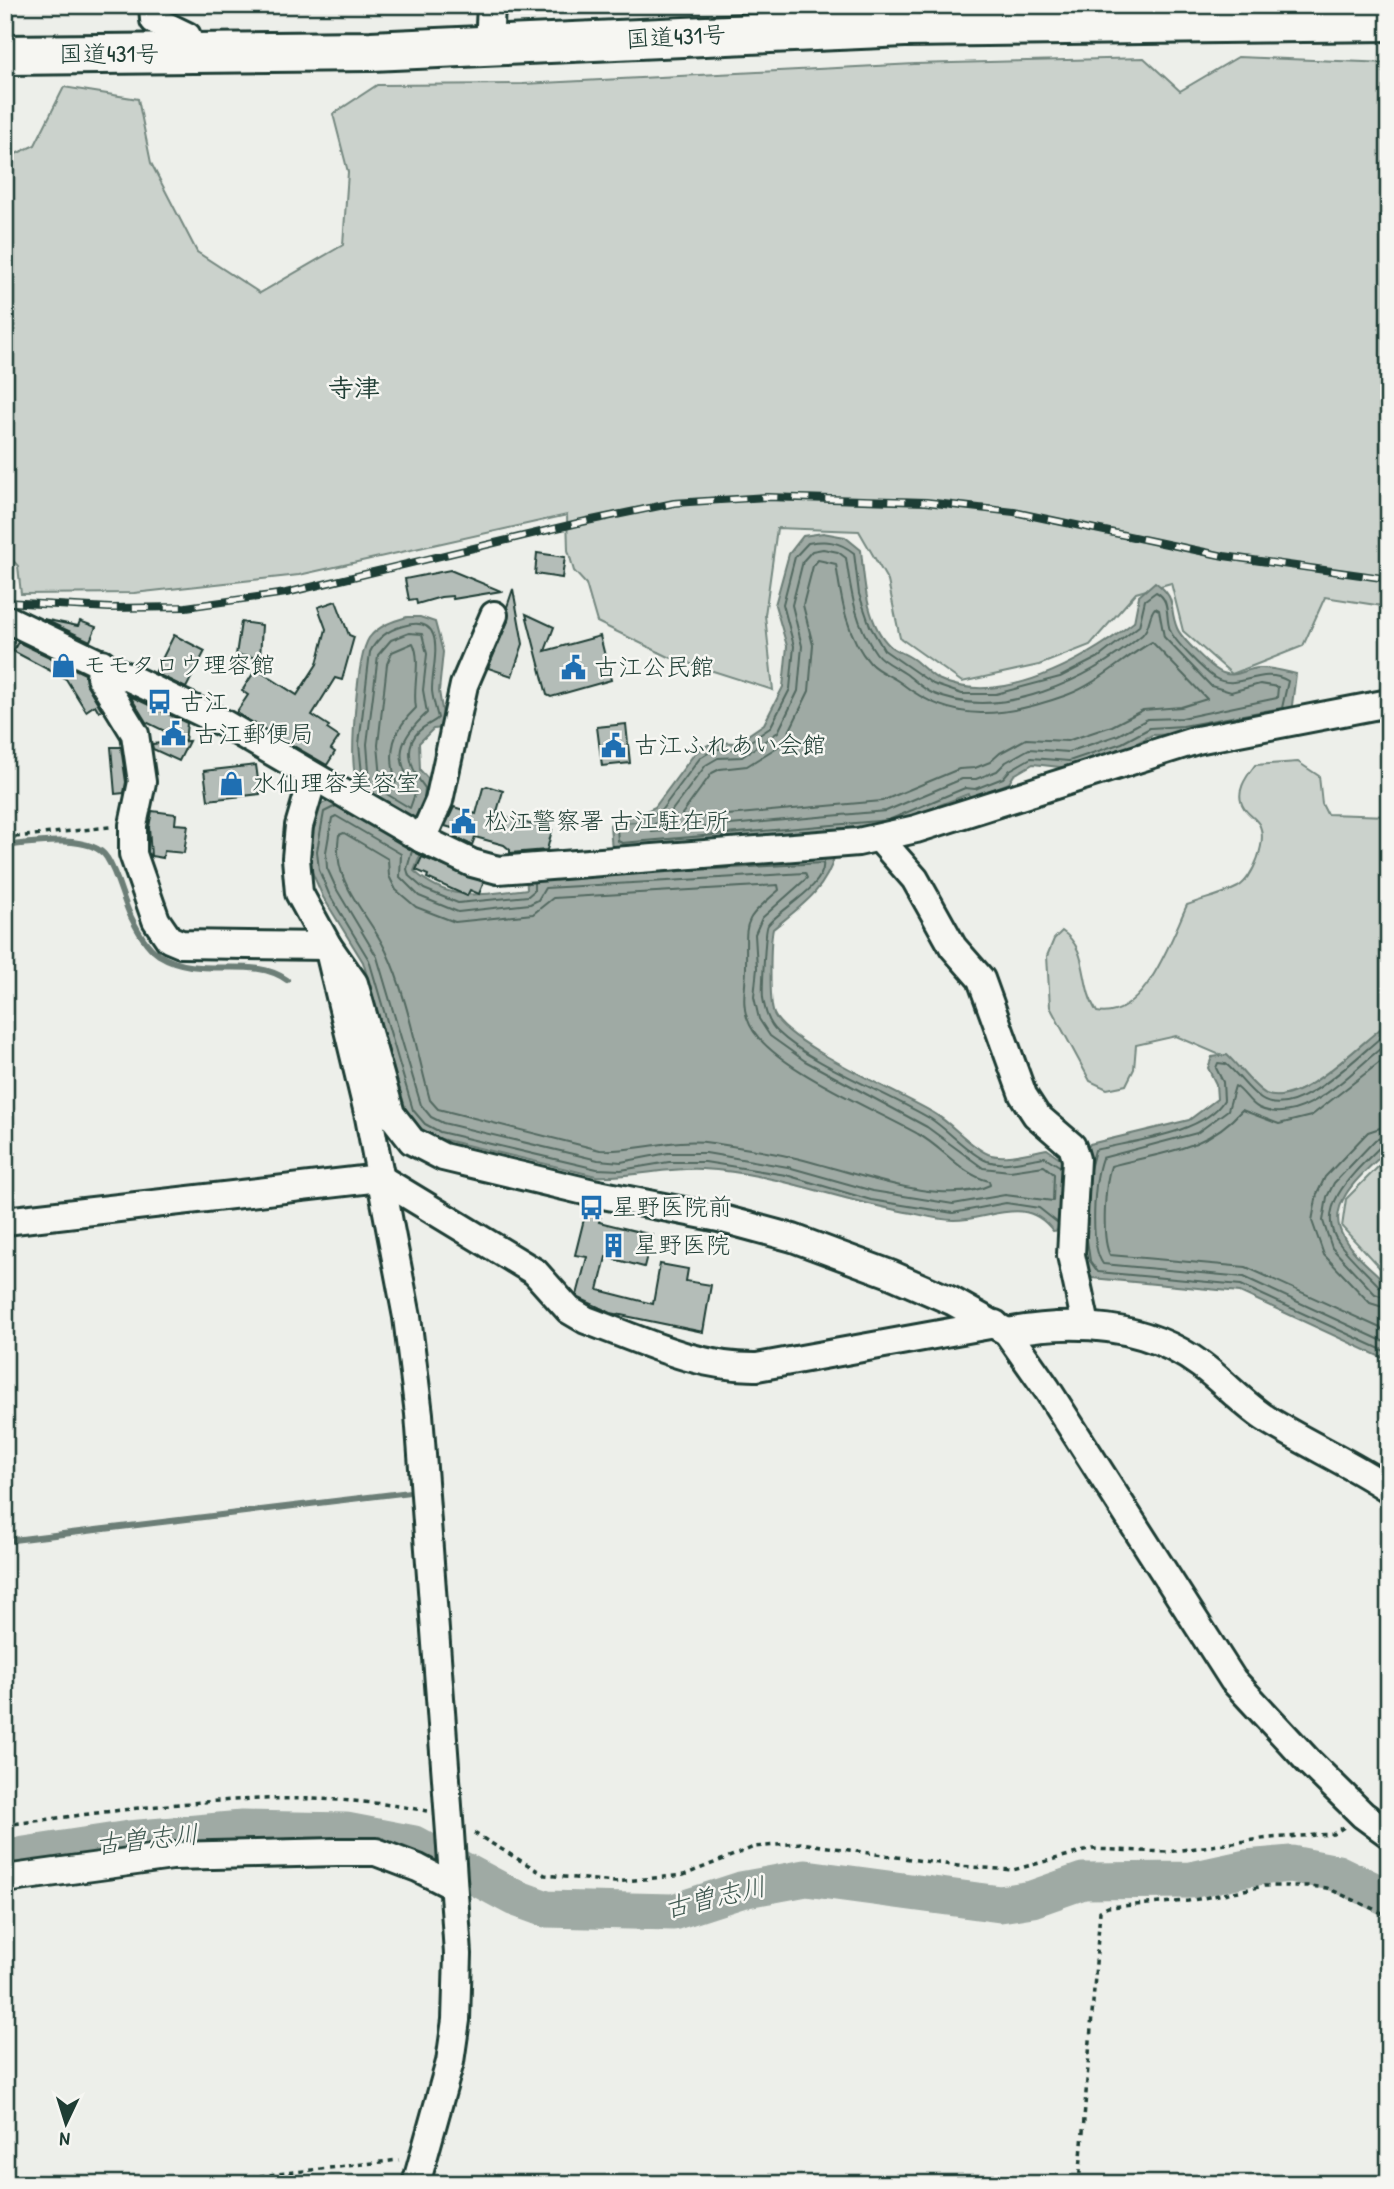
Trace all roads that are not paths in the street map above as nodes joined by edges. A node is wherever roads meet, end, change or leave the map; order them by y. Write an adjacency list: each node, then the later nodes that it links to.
1 (153, 5): 6 (street)
2 (491, 5): 5 (street)
3 (832, 18): 4 (highway, 国道431号); 5 (highway, 国道431号)
4 (1389, 21)
5 (489, 46): 6 (highway, 国道431号)
6 (192, 54): 7 (highway, 国道431号)
7 (5, 55)
8 (494, 615): 14 (street)
9 (5, 618): 10 (street)
10 (102, 663): 12 (street); 15 (street)
11 (1389, 703): 13 (street)
12 (313, 778): 14 (street); 15 (street)
13 (879, 838): 14 (street); 18 (street)
14 (422, 839)
15 (328, 946): 16 (street); 19 (street)
16 (380, 1178): 17 (street); 19 (street); 23 (street)
17 (5, 1221)
18 (1086, 1325): 19 (street); 20 (street)
19 (1001, 1328): 21 (street)
20 (1389, 1489)
21 (1389, 1834)
22 (5, 1879): 23 (street)
23 (453, 1880): 24 (street)
24 (416, 2184)

